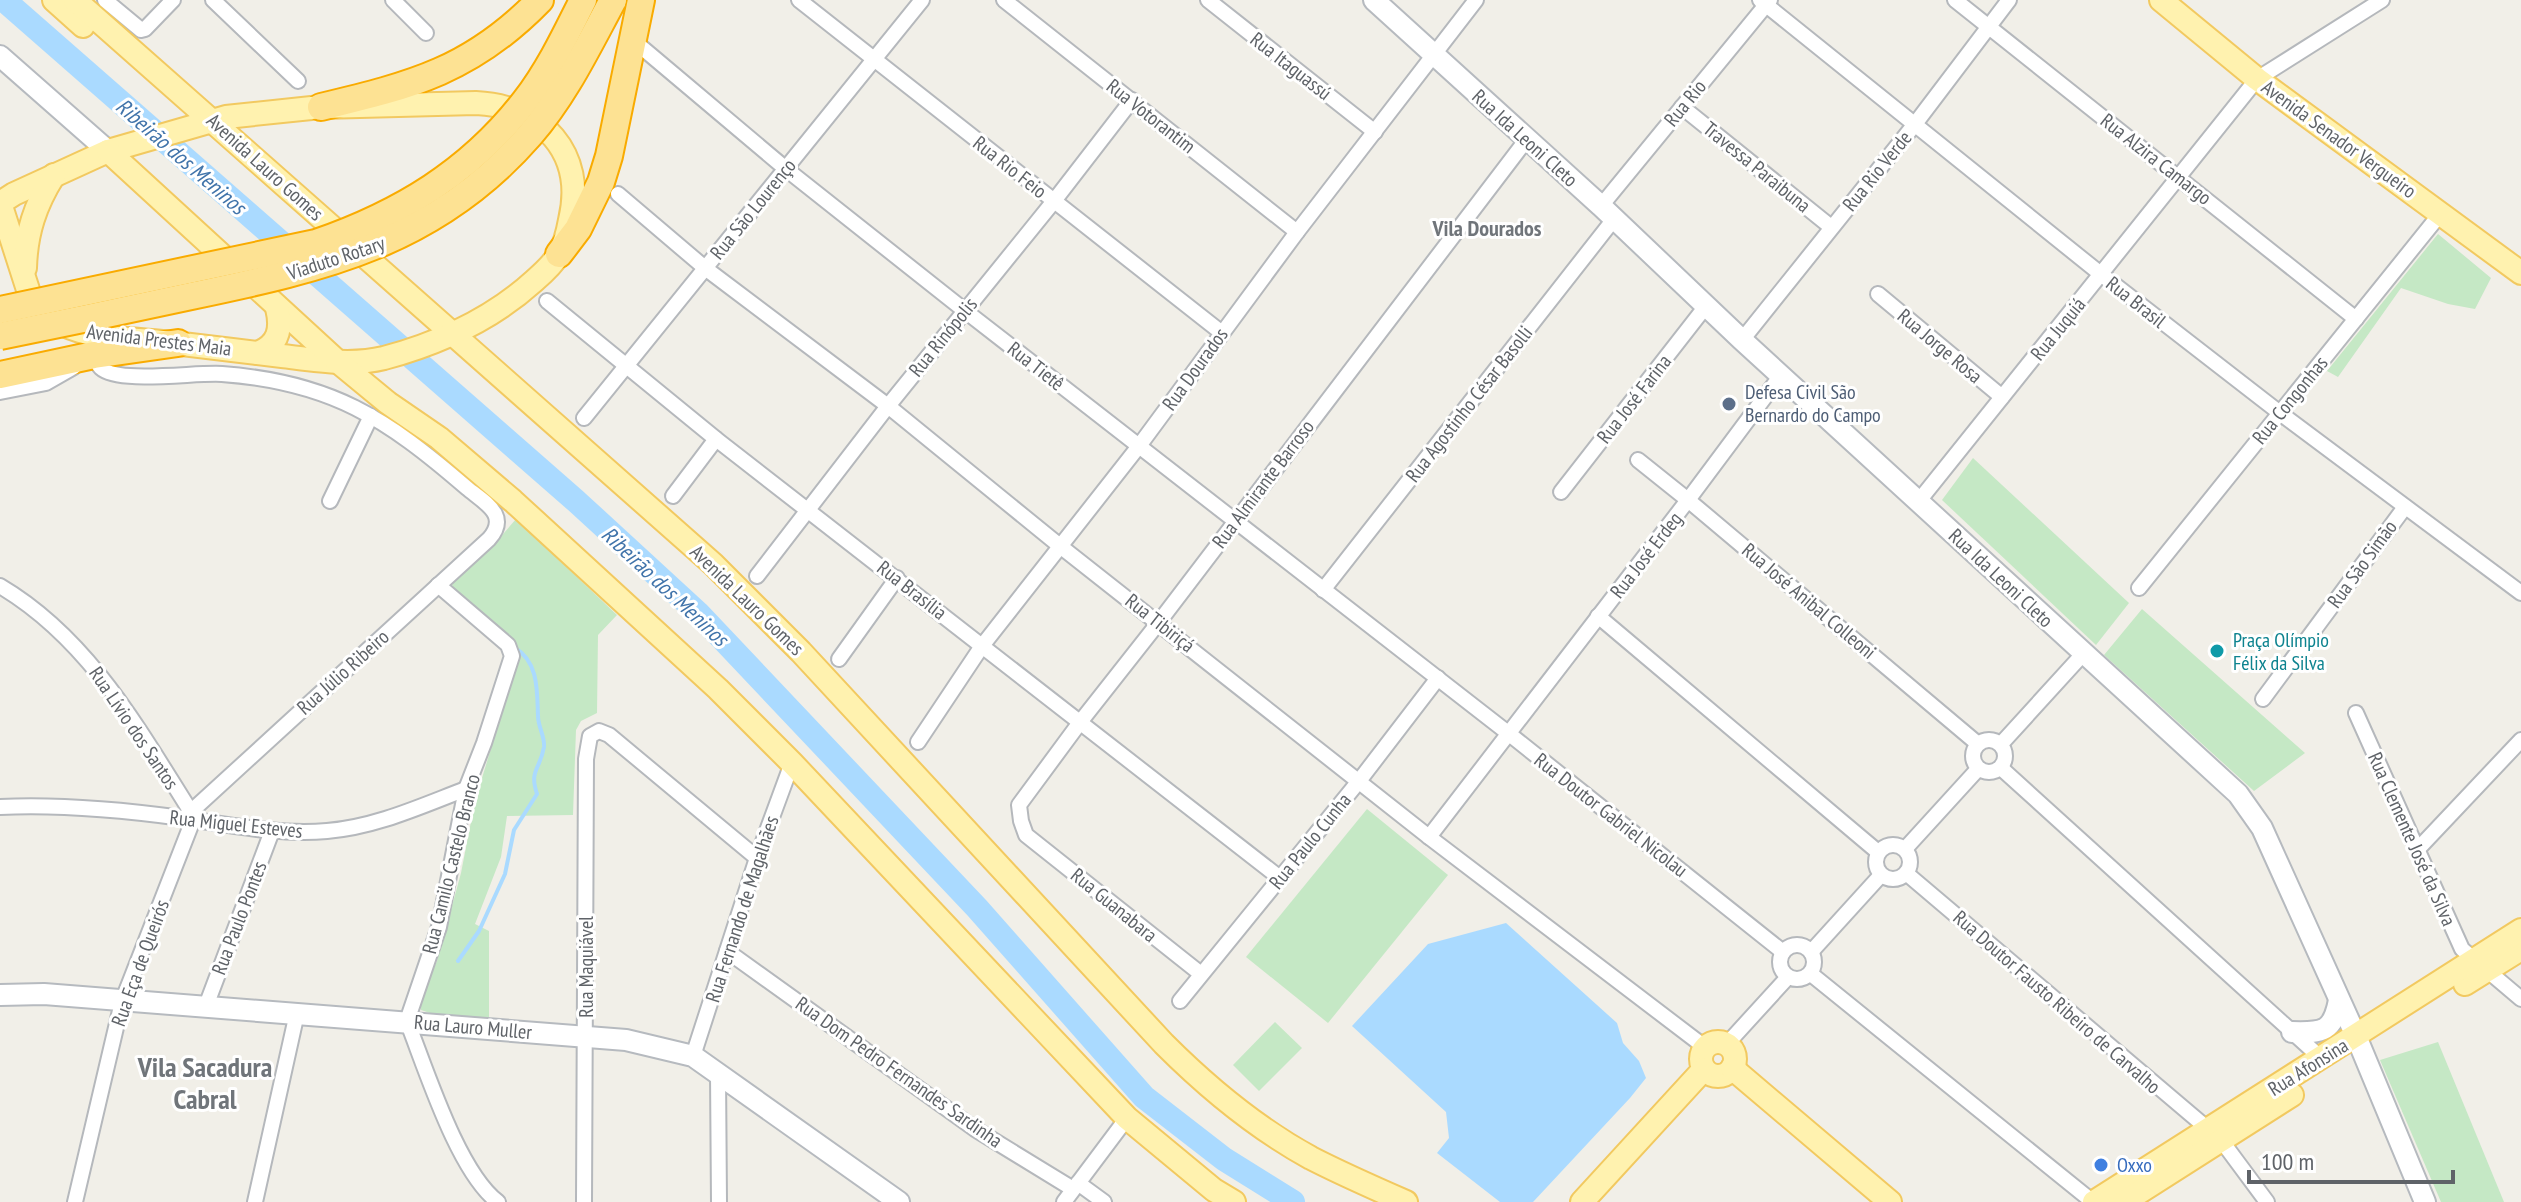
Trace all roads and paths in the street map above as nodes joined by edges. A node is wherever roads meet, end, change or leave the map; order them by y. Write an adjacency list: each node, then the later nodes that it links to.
1 (54, 0): 34 (main road, Avenida Lauro Gomes)
2 (75, 0): 34 (main road, Avenida Lauro Gomes)
3 (105, 0): 4 (street)
4 (173, 0)
5 (213, 0): 29 (street)
6 (393, 0): 23 (street)
7 (540, 0): 31 (highway)
8 (583, 0): 57 (highway, Viaduto Rotary, bridge)
9 (613, 0): 61 (highway, Viaduto Rotary, bridge)
10 (641, 0): 48 (highway)
11 (799, 0): 27 (street, Rua Rio Feio)
12 (922, 0): 27 (street, Rua São Lourenço)
13 (1004, 0): 30 (street, Rua Votorantim)
14 (1208, 0): 35 (street, Rua Itaguassú)
15 (1374, 0): 25 (street, Rua Ida Leoni Cleto)
16 (1476, 0): 25 (street, Rua Dourados)
17 (1955, 0): 22 (street, Rua Alzira Camargo)
18 (2009, 0): 22 (street, Rua Rio Verde)
19 (2161, 0): 28 (main road, Avenida Senador Vergueiro)
20 (2382, 0): 28 (street, Rua Juquiá)
21 (1765, 2): 32 (street, Rua Rio); 33 (street, Rua Brasil)
22 (1989, 27): 33 (street, Rua Rio Verde); 40 (street, Rua Alzira Camargo)
23 (426, 33)
24 (640, 46): 38 (street, Rua Tietê)
25 (1434, 55): 35 (street, Rua Dourados); 36 (street, Rua Ida Leoni Cleto)
26 (0, 56): 37 (street)
27 (875, 59): 38 (street, Rua São Lourenço); 42 (street, Rua Rio Feio)
28 (2257, 79): 40 (street, Rua Juquiá); 45 (main road, Avenida Senador Vergueiro)
29 (298, 81)
30 (1132, 100): 42 (street, Rua Rinópolis); 47 (street, Rua Votorantim)
31 (321, 107): 34 (main road, Avenida Prestes Maia); 48 (main road, Avenida Prestes Maia)
32 (1682, 107): 44 (street, Rua Rio); 46 (street, Travessa Paraibuna)
33 (1915, 124): 46 (street, Rua Rio Verde); 51 (street, Rua Brasil)
34 (196, 125): 37 (main road, Avenida Prestes Maia); 62 (main road, Avenida Lauro Gomes)
35 (1375, 132): 47 (street, Rua Dourados)
36 (1527, 139): 44 (street, Rua Ida Leoni Cleto); 88 (street, Rua Almirante Barroso)
37 (108, 151): 39 (main road, Avenida Prestes Maia); 56 (main road)
38 (786, 169): 49 (street, Rua São Lourenço); 58 (street, Rua Tietê)
39 (54, 175): 43 (main road, Avenida Prestes Maia); 52 (main road)
40 (2179, 178): 51 (street, Rua Juquiá); 59 (street, Rua Alzira Camargo)
41 (618, 194): 49 (street, Rua Tibiriçá)
42 (1054, 201): 58 (street, Rua Rinópolis); 60 (street, Rua Rio Feio)
43 (0, 202): 52 (main road, Avenida Prestes Maia)
44 (1607, 212): 55 (street, Rua Ida Leoni Cleto); 95 (street, Rua Agostinho César Basolli)
45 (2441, 213): 50 (main road, Avenida Senador Vergueiro); 59 (street, Rua Congonhas)
46 (1831, 227): 63 (street, Rua Rio Verde)
47 (1297, 232): 60 (street, Rua Dourados)
48 (559, 254): 62 (main road, Avenida Prestes Maia)
49 (705, 268): 69 (street, Rua São Lourenço); 74 (street, Rua Tibiriçá)
50 (2521, 273)
51 (2102, 275): 73 (street, Rua Juquiá); 76 (street, Rua Brasil)
52 (24, 280): 65 (main road, Avenida Prestes Maia)
53 (1878, 294): 73 (street, Rua Jorge Rosa)
54 (547, 301): 69 (street, Rua Brasília)
55 (1706, 306): 63 (street, Rua Ida Leoni Cleto); 81 (street, Rua José Farina)
56 (277, 308): 66 (main road); 68 (main road)
57 (0, 310)
58 (964, 310): 74 (street, Rua Rinópolis); 79 (street, Rua Tietê)
59 (2356, 319): 76 (street, Rua Congonhas)
60 (1222, 333): 79 (street, Rua Dourados)
61 (0, 336)
62 (439, 340): 67 (main road, Avenida Prestes Maia); 163 (main road, Avenida Lauro Gomes); 164 (main road, Avenida Lauro Gomes)
63 (1742, 340): 70 (street, Rua Ida Leoni Cleto)
64 (178, 343): 65 (highway); 66 (main road, Avenida Prestes Maia)
65 (90, 344): 71 (highway); 72 (street); 75 (street)
66 (258, 353): 68 (main road, Avenida Prestes Maia)
67 (380, 359): 68 (main road, Avenida Prestes Maia); 75 (main road)
68 (337, 361): 75 (main road)
69 (626, 366): 77 (street, Rua São Lourenço); 78 (street, Rua Brasília)
70 (1782, 374): 83 (street, Rua José Erdeg); 85 (street, Rua Ida Leoni Cleto)
71 (0, 375)
72 (0, 392)
73 (2002, 397): 85 (street, Rua Juquiá)
74 (888, 406): 87 (street, Rua Rinópolis); 89 (street, Rua Tibiriçá)
75 (380, 409): 84 (street); 92 (street, Rua Júlio Ribeiro); 111 (main road)
76 (2280, 413): 86 (street, Rua Brasil); 94 (street, Rua Congonhas)
77 (584, 418)
78 (716, 439): 82 (street); 87 (street, Rua Brasília)
79 (1139, 446): 88 (street, Rua Tietê); 89 (street, Rua Dourados)
80 (1638, 460): 83 (street, Rua José Anibal Colleoni)
81 (1561, 492)
82 (673, 496)
83 (1688, 500): 97 (street, Rua José Erdeg); 109 (street, Rua José Anibal Colleoni)
84 (330, 501)
85 (1918, 502): 100 (street, Rua Ida Leoni Cleto)
86 (2405, 507): 96 (street, Rua Brasil); 103 (street, Rua São Simão)
87 (808, 509): 90 (street, Rua Rinópolis); 91 (street, Rua Brasília)
88 (1235, 520): 95 (street, Rua Tietê); 98 (street, Rua Almirante Barroso)
89 (1060, 546): 98 (street, Rua Tibiriçá); 99 (street, Rua Dourados)
90 (757, 576)
91 (897, 578): 99 (street, Rua Brasília); 101 (street)
92 (438, 585): 115 (street, Rua Camilo Castelo Branco); 117 (street, Rua Júlio Ribeiro)
93 (0, 586): 117 (street, Rua Lívio dos Santos)
94 (2139, 588)
95 (1323, 590): 102 (street, Rua Tietê)
96 (2521, 593)
97 (1598, 616): 106 (street, Rua José Erdeg); 123 (street)
98 (1159, 622): 105 (street, Rua Almirante Barroso); 114 (street, Rua Tibiriçá)
99 (982, 646): 105 (street, Rua Brasília); 108 (street, Rua Dourados)
100 (2083, 654): 110 (street); 139 (street, Rua Ida Leoni Cleto)
101 (839, 659)
102 (1438, 678): 106 (street, Rua Doutor Gabriel Nicolau); 114 (street, Rua Paulo Cunha)
103 (2263, 699)
104 (2356, 713): 122 (street, Rua Clemente José da Silva)
105 (1081, 721): 119 (street, Rua Almirante Barroso); 127 (street, Rua Brasília)
106 (1508, 733): 120 (street, Rua José Erdeg); 131 (street, Rua Doutor Gabriel Nicolau)
107 (2521, 740): 122 (street)
108 (918, 742)
109 (1978, 744): 110 (street); 113 (street)
110 (2001, 744): 112 (street)
111 (792, 763): 124 (street, Rua Fernando de Magalhães); 152 (main road)
112 (2001, 768): 113 (street); 145 (street)
113 (1978, 769): 121 (street)
114 (1359, 781): 120 (street, Rua Tibiriçá); 127 (street, Rua Paulo Cunha)
115 (466, 789): 118 (street, Rua Miguel Esteves); 144 (street, Rua Camilo Castelo Branco)
116 (0, 807): 117 (street, Rua Miguel Esteves)
117 (189, 817): 118 (street, Rua Miguel Esteves); 141 (street, Rua Eça de Queirós)
118 (272, 831): 142 (street, Rua Paulo Pontes)
119 (1026, 835): 134 (street, Rua Guanabara)
120 (1429, 837): 148 (street, Rua Tibiriçá)
121 (1905, 849): 123 (street); 125 (street)
122 (2418, 849): 133 (street, Rua Clemente José da Silva)
123 (1878, 852): 126 (street)
124 (757, 858): 130 (street, Rua Fernando de Magalhães); 146 (street, Rua Maquiável)
125 (1906, 873): 126 (street); 153 (street, Rua Doutor Fausto Ribeiro de Carvalho)
126 (1881, 875): 132 (street)
127 (1280, 878): 134 (street, Rua Paulo Cunha)
128 (2521, 930): 133 (main road, Rua Afonsina)
129 (2521, 949): 133 (main road, Rua Afonsina)
130 (727, 951): 149 (street, Rua Fernando de Magalhães); 154 (street, Rua Dom Pedro Fernandes Sardinha)
131 (1783, 952): 132 (street); 136 (street)
132 (1811, 952): 135 (street)
133 (2480, 965): 138 (street, Rua Clemente José da Silva); 147 (main road, Rua Afonsina)
134 (1201, 974): 140 (street, Rua Paulo Cunha)
135 (1811, 974): 136 (street); 167 (street)
136 (1788, 977): 148 (street)
137 (0, 995): 141 (street, Rua Lauro Muller)
138 (2521, 999)
139 (2339, 1000): 145 (street); 147 (street, Rua Ida Leoni Cleto)
140 (1180, 1001)
141 (122, 1002): 142 (street, Rua Lauro Muller); 155 (street, Rua Eça de Queirós)
142 (206, 1006): 143 (street, Rua Lauro Muller)
143 (297, 1013): 144 (street, Rua Lauro Muller); 156 (street)
144 (407, 1021): 146 (street, Rua Lauro Muller); 157 (street)
145 (2292, 1032): 150 (street)
146 (585, 1038): 149 (street, Rua Lauro Muller); 158 (street, Rua Maquiável)
147 (2359, 1043): 150 (main road, Rua Afonsina); 153 (main road, Rua Afonsina); 170 (street, Rua Ida Leoni Cleto)
148 (1712, 1054): 165 (main road); 166 (main road)
149 (693, 1056): 151 (street, Rua Lauro Muller)
150 (2321, 1058): 153 (main road, Rua Afonsina)
151 (718, 1074): 159 (street); 160 (street, Rua Lauro Muller)
152 (1127, 1118): 154 (street); 162 (main road)
153 (2214, 1136): 167 (main road, Rua Afonsina); 168 (main road, Rua Afonsina); 169 (street, Rua Doutor Fausto Ribeiro de Carvalho)
154 (1072, 1191): 161 (street, Rua Dom Pedro Fernandes Sardinha)
155 (75, 1202)
156 (255, 1202)
157 (498, 1202)
158 (584, 1202)
159 (719, 1202)
160 (899, 1202)
161 (1104, 1202)
162 (1234, 1202)
163 (1373, 1202)
164 (1406, 1202)
165 (1582, 1202)
166 (1890, 1202)
167 (2093, 1202)
168 (2124, 1202)
169 (2267, 1202)
170 (2425, 1202)

